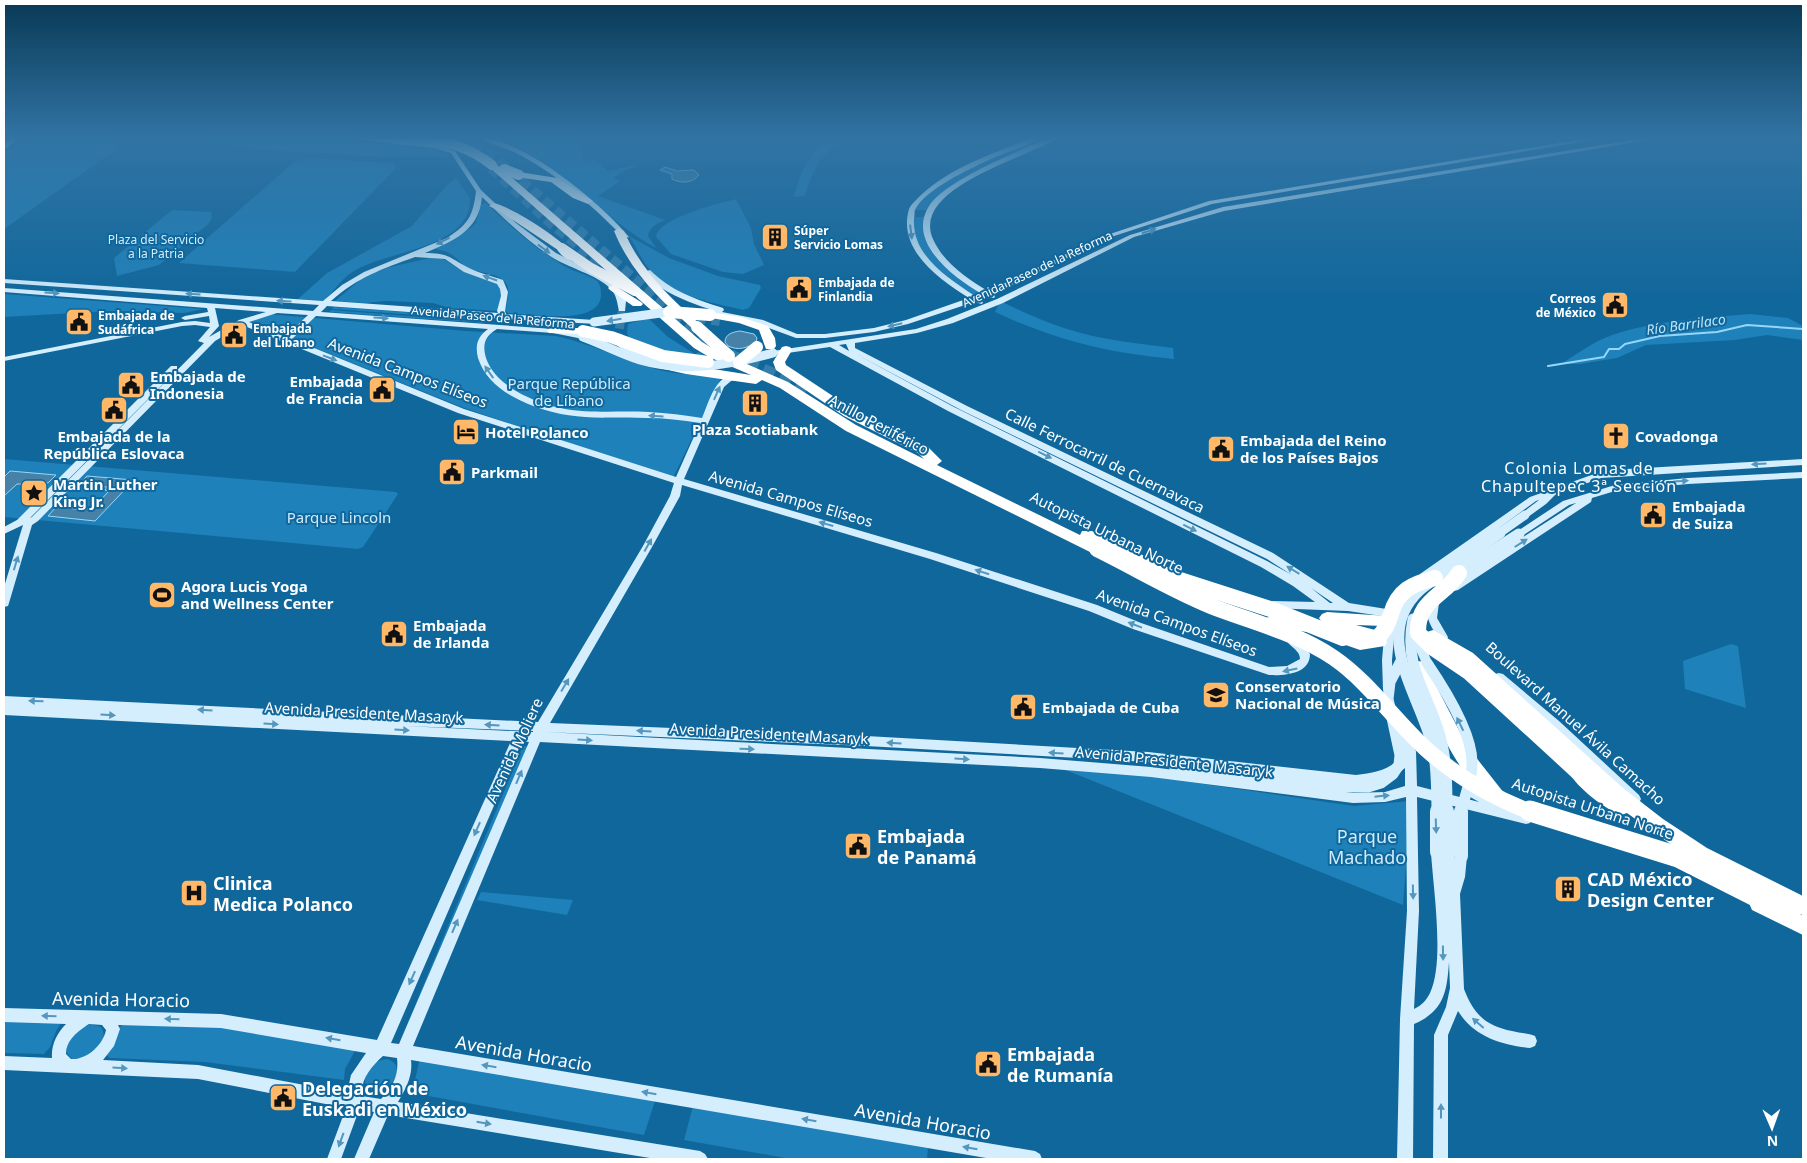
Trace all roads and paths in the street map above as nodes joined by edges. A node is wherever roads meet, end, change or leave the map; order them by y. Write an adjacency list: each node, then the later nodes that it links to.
1 (521, 191): 25 (highway, Autopista Urbana Norte, bridge)
2 (529, 191): 56 (highway, Autopista Urbana Norte, bridge)
3 (568, 191): 10 (highway)
4 (575, 191): 10 (main road)
5 (931, 191): 28 (main road, one-way to 28)
6 (949, 191): 26 (main road)
7 (1275, 191): 13 (main road, Avenida Paseo de la Reforma)
8 (1330, 191): 14 (main road, Avenida Paseo de la Reforma, one-way to 8)
9 (479, 192): 11 (main road); 17 (main road, one-way to 17)
10 (588, 201): 12 (main road)
11 (494, 206): 19 (highway, bridge); 22 (main road, one-way to 22)
12 (619, 231): 23 (highway); 41 (main road)
13 (1115, 233): 14 (main road); 15 (main road, Avenida Paseo de la Reforma)
14 (1124, 240): 16 (main road, Avenida Paseo de la Reforma)
15 (1092, 243): 16 (main road); 26 (main road, Avenida Paseo de la Reforma)
16 (1104, 249): 29 (main road, Avenida Paseo de la Reforma)
17 (406, 257): 18 (main road); 20 (main road)
18 (450, 258): 20 (main road); 40 (main road, one-way to 18)
19 (584, 264): 22 (highway); 25 (highway, bridge)
20 (358, 277): 30 (main road)
21 (4, 281): 27 (main road, Avenida Paseo de la Reforma, one-way to 21)
22 (610, 284): 34 (main road); 52 (highway)
23 (652, 285): 56 (highway, bridge); 56 (highway)
24 (4, 290): 33 (main road, Avenida Paseo de la Reforma, one-way to 33)
25 (635, 291): 111 (highway, Autopista Urbana Norte, bridge)
26 (987, 294): 28 (main road, Avenida Paseo de la Reforma); 29 (main road); 31 (main road)
27 (242, 298): 30 (main road, Avenida Paseo de la Reforma, one-way to 27); 32 (main road)
28 (974, 299): 31 (main road); 41 (main road, Avenida Paseo de la Reforma, one-way to 41)
29 (1000, 301): 31 (main road, Avenida Paseo de la Reforma)
30 (325, 304): 37 (main road); 38 (main road, Avenida Paseo de la Reforma)
31 (984, 306): 50 (main road, Avenida Paseo de la Reforma)
32 (244, 308): 33 (main road, Avenida Paseo de la Reforma); 35 (main road, Avenida Paseo de la Reforma); 42 (main road)
33 (212, 309): 43 (main road); 54 (main road)
34 (622, 309)
35 (278, 310): 37 (main road, Avenida Paseo de la Reforma); 42 (main road)
36 (669, 312): 39 (main road, Avenida Paseo de la Reforma, bridge); 40 (main road, Avenida Paseo de la Reforma, one-way to 40, bridge); 41 (highway, bridge)
37 (317, 313): 44 (main road, Avenida Paseo de la Reforma, one-way to 44); 48 (main road)
38 (494, 316): 40 (main road, Avenida Paseo de la Reforma); 44 (main road)
39 (716, 316): 41 (main road, Avenida Paseo de la Reforma); 56 (highway, bridge)
40 (504, 317)
41 (736, 317): 53 (highway)
42 (242, 322): 48 (main road, Avenida Campos Elíseos); 66 (main road)
43 (215, 326): 55 (main road); 65 (main road)
44 (486, 326): 45 (main road, Avenida Paseo de la Reforma)
45 (496, 326): 46 (main road, Avenida Paseo de la Reforma); 64 (main road, one-way to 45)
46 (553, 331): 47 (highway)
47 (583, 334): 57 (main road, Avenida Paseo de la Reforma, bridge); 58 (highway, bridge)
48 (285, 341): 71 (main road, Avenida Campos Elíseos, one-way to 71)
49 (617, 342): 57 (main road)
50 (851, 342): 51 (main road, Avenida Paseo de la Reforma); 62 (main road, Calle Ferrocarril de Cuernavaca)
51 (831, 344): 53 (main road, Avenida Paseo de la Reforma); 62 (main road, Calle Ferrocarril de Cuernavaca)
52 (696, 353)
53 (776, 353): 56 (main road, Avenida Paseo de la Reforma, bridge); 61 (highway); 67 (highway)
54 (4, 354)
55 (4, 359)
56 (728, 360): 57 (highway, bridge); 58 (main road, bridge); 59 (highway); 61 (highway, Autopista Urbana Norte, bridge)
57 (659, 362): 58 (main road, bridge)
58 (708, 362)
59 (739, 376): 64 (main road, Avenida Moliere, one-way to 59); 72 (highway)
60 (774, 383): 72 (highway, Anillo Periférico)
61 (793, 384): 77 (highway, Autopista Urbana Norte)
62 (930, 394): 70 (main road, Calle Ferrocarril de Cuernavaca)
63 (826, 402): 67 (highway, Anillo Periférico)
64 (704, 421): 71 (main road, Avenida Moliere)
65 (93, 447): 66 (main road); 75 (main road)
66 (105, 448): 83 (main road, one-way to 66)
67 (935, 461): 80 (highway, Boulevard Manuel Ávila Camacho)
68 (1803, 462): 74 (main road, one-way to 74)
69 (1803, 475): 73 (main road, one-way to 69)
70 (1102, 479): 84 (main road, Calle Ferrocarril de Cuernavaca, one-way to 84); 85 (main road, Calle Ferrocarril de Cuernavaca, one-way to 70)
71 (679, 482): 89 (main road, Avenida Campos Elíseos, one-way to 71); 98 (main road, Avenida Moliere, one-way to 71)
72 (968, 489): 80 (highway, Boulevard Manuel Ávila Camacho)
73 (1602, 491): 76 (main road, bridge); 82 (main road, one-way to 73)
74 (1552, 492): 78 (main road, bridge); 78 (main road)
75 (4, 531)
76 (1459, 573): 106 (main road, bridge); 107 (highway, bridge)
77 (1162, 574): 90 (highway, bridge); 107 (highway, Autopista Urbana Norte, bridge)
78 (1431, 578): 79 (main road); 87 (highway, bridge); 90 (highway, bridge); 92 (main road, bridge)
79 (1414, 586): 81 (main road); 82 (main road); 87 (main road)
80 (1187, 590): 84 (main road, Boulevard Manuel Ávila Camacho); 87 (highway, Boulevard Manuel Ávila Camacho); 89 (main road, Boulevard Manuel Ávila Camacho)
81 (1399, 601): 86 (main road); 87 (main road)
82 (1436, 602): 87 (main road); 88 (main road)
83 (4, 603)
84 (1329, 607): 85 (main road, Boulevard Manuel Ávila Camacho)
85 (1348, 607): 86 (main road, Boulevard Manuel Ávila Camacho)
86 (1368, 609): 87 (main road, Boulevard Manuel Ávila Camacho)
87 (1394, 624): 88 (main road, Boulevard Manuel Ávila Camacho); 90 (highway); 91 (main road); 91 (main road); 92 (main road); 93 (main road); 93 (main road); 94 (main road); 102 (highway)
88 (1438, 636): 102 (highway, Boulevard Manuel Ávila Camacho); 107 (main road, Boulevard Manuel Ávila Camacho)
89 (1287, 638): 97 (main road, Boulevard Manuel Ávila Camacho)
90 (1343, 638)
91 (1388, 653): 94 (main road)
92 (1401, 661): 101 (main road, bridge); 106 (main road, one-way to 106, bridge)
93 (1423, 662): 105 (highway, Boulevard Manuel Ávila Camacho); 108 (main road, one-way to 93, bridge)
94 (1386, 669): 97 (main road)
95 (4, 700): 98 (main road, Avenida Presidente Masaryk, one-way to 95)
96 (4, 710): 99 (main road, Avenida Presidente Masaryk, one-way to 99)
97 (1403, 730): 100 (main road); 104 (main road, Boulevard Manuel Ávila Camacho)
98 (538, 732): 99 (main road, Avenida Presidente Masaryk); 101 (main road, Avenida Presidente Masaryk, one-way to 98); 103 (main road, Avenida Presidente Masaryk, one-way to 103); 120 (main road, Avenida Moliere, one-way to 98)
99 (518, 736): 119 (main road, Avenida Moliere, one-way to 119)
100 (1410, 751): 101 (main road, Avenida Presidente Masaryk); 103 (main road)
101 (1124, 757)
102 (1592, 770): 107 (highway, Boulevard Manuel Ávila Camacho)
103 (1411, 790): 104 (main road, Avenida Presidente Masaryk); 117 (main road, one-way to 117)
104 (1526, 819): 105 (main road, Boulevard Manuel Ávila Camacho)
105 (1612, 840): 112 (highway, Boulevard Manuel Ávila Camacho)
106 (1443, 852): 108 (main road); 117 (main road, one-way to 117)
107 (1707, 859): 109 (highway, Boulevard Manuel Ávila Camacho); 110 (highway, Autopista Urbana Norte)
108 (1454, 894): 113 (main road)
109 (1803, 906)
110 (1803, 910)
111 (1803, 921)
112 (1803, 926)
113 (1457, 988): 118 (main road, one-way to 113); 130 (main road, one-way to 113)
114 (4, 1015): 115 (main road, Avenida Horacio, one-way to 114)
115 (87, 1017): 116 (main road, Avenida Horacio); 122 (main road)
116 (106, 1018): 119 (main road, Avenida Horacio, one-way to 116); 122 (main road)
117 (1407, 1019): 129 (main road)
118 (1530, 1041)
119 (381, 1048): 120 (main road, Avenida Horacio); 123 (main road, Avenida Moliere)
120 (403, 1052): 124 (main road, Avenida Moliere); 128 (main road, Avenida Horacio, one-way to 120)
121 (4, 1063): 122 (main road)
122 (72, 1065): 123 (main road, one-way to 123)
123 (355, 1102): 124 (main road); 125 (main road, Avenida Moliere, one-way to 125)
124 (384, 1106): 126 (main road, Avenida Moliere); 127 (main road, one-way to 127)
125 (334, 1159)
126 (361, 1159)
127 (700, 1159)
128 (1035, 1159)
129 (1405, 1159)
130 (1441, 1159)

